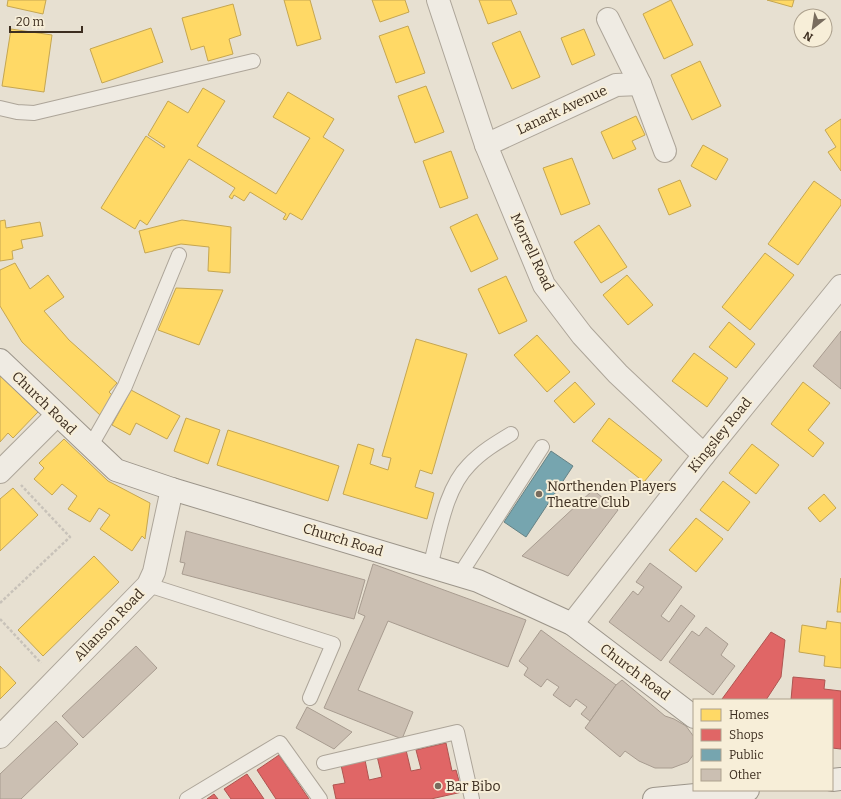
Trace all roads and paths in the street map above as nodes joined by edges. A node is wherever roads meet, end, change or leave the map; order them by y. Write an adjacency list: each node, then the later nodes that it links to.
1 (438, 0): 6 (street, Morrell Road)
2 (608, 19): 4 (street)
3 (253, 61): 5 (lane)
4 (640, 84): 6 (street, Lanark Avenue); 7 (street)
5 (0, 108)
6 (486, 145): 15 (street, Morrell Road)
7 (665, 151)
8 (179, 254): 14 (lane)
9 (841, 286): 15 (street, Kingsley Road)
10 (0, 360): 11 (street, Church Road)
11 (57, 415): 14 (street, Church Road); 16 (street)
12 (511, 434): 18 (lane)
13 (542, 446): 19 (lane)
14 (90, 447): 17 (street, Church Road)
15 (704, 455): 23 (street, Kingsley Road)
16 (2, 469): 21 (path)
17 (172, 489): 18 (street, Church Road); 20 (street, Allanson Road)
18 (430, 567): 19 (street, Church Road)
19 (459, 576): 23 (street, Church Road)
20 (148, 585): 24 (street, Allanson Road); 25 (lane)
21 (0, 603)
22 (0, 619): 24 (path)
23 (572, 624): 26 (street, Church Road)
24 (56, 679): 27 (street, Allanson Road)
25 (310, 698)
26 (693, 716)
27 (0, 737)
28 (324, 763): 32 (lane)
29 (738, 791): 33 (street)
30 (187, 799): 31 (lane)
31 (320, 799)
32 (472, 799)
33 (654, 799)

